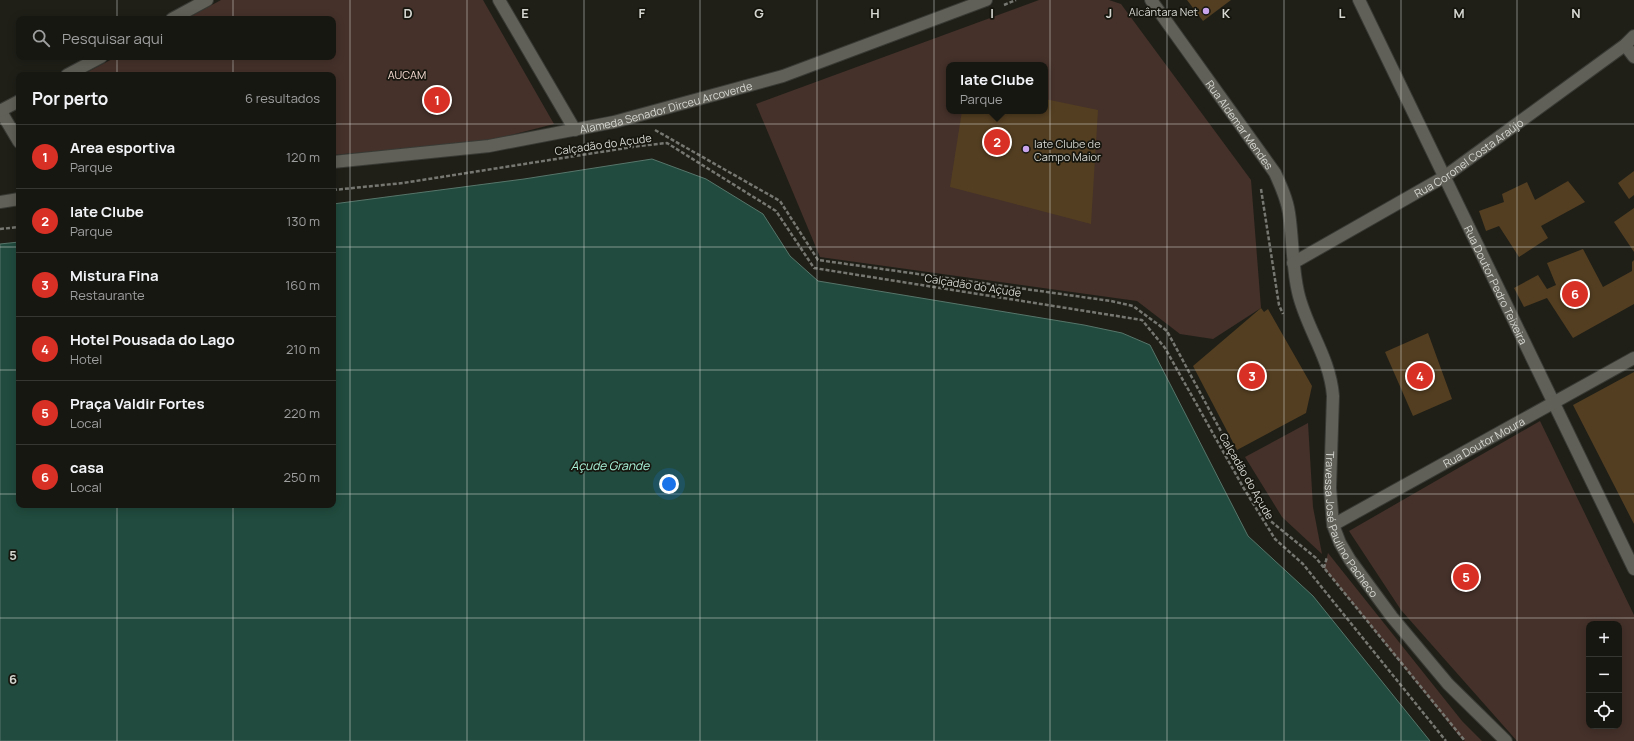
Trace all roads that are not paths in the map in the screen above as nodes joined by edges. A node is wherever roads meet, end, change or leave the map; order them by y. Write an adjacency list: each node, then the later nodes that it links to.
1 (207, 0): 6 (street)
2 (499, 0): 14 (street)
3 (986, 0): 14 (street, Alameda Senador Dirceu Arcoverde)
4 (1151, 0): 20 (street, Rua Aldemar Mendes)
5 (1359, 0): 17 (street, Rua Doutor Pedro Teixeira)
6 (178, 16)
7 (1634, 36): 8 (street, Rua Coronel Costa Araújo)
8 (1625, 45): 9 (street); 17 (street, Rua Coronel Costa Araújo)
9 (1634, 57)
10 (95, 60): 11 (street)
11 (73, 72)
12 (16, 102): 13 (street)
13 (0, 110): 15 (street)
14 (575, 130): 16 (street, Alameda Senador Dirceu Arcoverde)
15 (16, 137)
16 (336, 162)
17 (1444, 177): 20 (street, Rua Coronel Costa Araújo); 22 (street, Rua Doutor Pedro Teixeira)
18 (16, 199): 19 (street)
19 (0, 202)
20 (1293, 263): 23 (street, Travessa José Paulino Pacheco)
21 (1634, 358): 22 (street, Rua Doutor Moura)
22 (1554, 402): 23 (street, Rua Doutor Moura); 24 (street, Rua Doutor Pedro Teixeira)
23 (1333, 526): 25 (street, Travessa José Paulino Pacheco)
24 (1634, 569)
25 (1506, 741)

